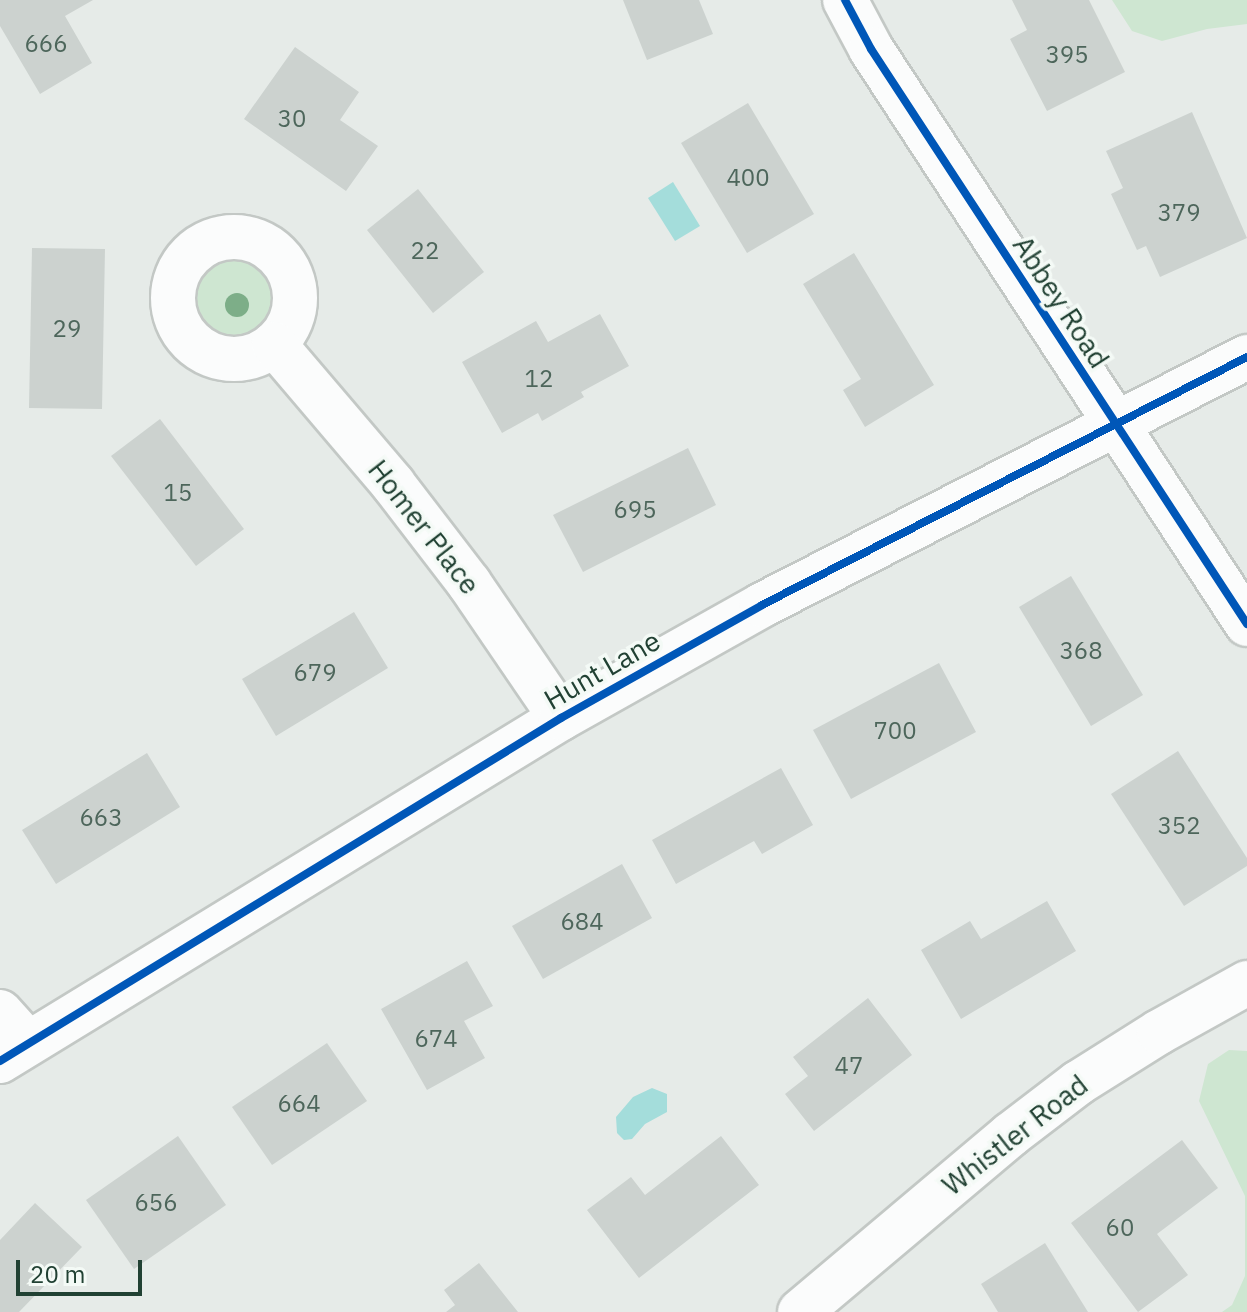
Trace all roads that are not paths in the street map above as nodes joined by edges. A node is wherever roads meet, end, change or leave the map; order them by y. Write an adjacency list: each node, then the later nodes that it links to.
1 (845, 0): 4 (street, Abbey Road)
2 (274, 344): 6 (street, Homer Place)
3 (1247, 357): 4 (street, Hunt Lane)
4 (1115, 426): 5 (street, Abbey Road); 6 (street, Hunt Lane)
5 (1247, 624)
6 (561, 718): 8 (street, Hunt Lane)
7 (1247, 983): 9 (street, Whistler Road)
8 (9, 1038)
9 (800, 1312)

